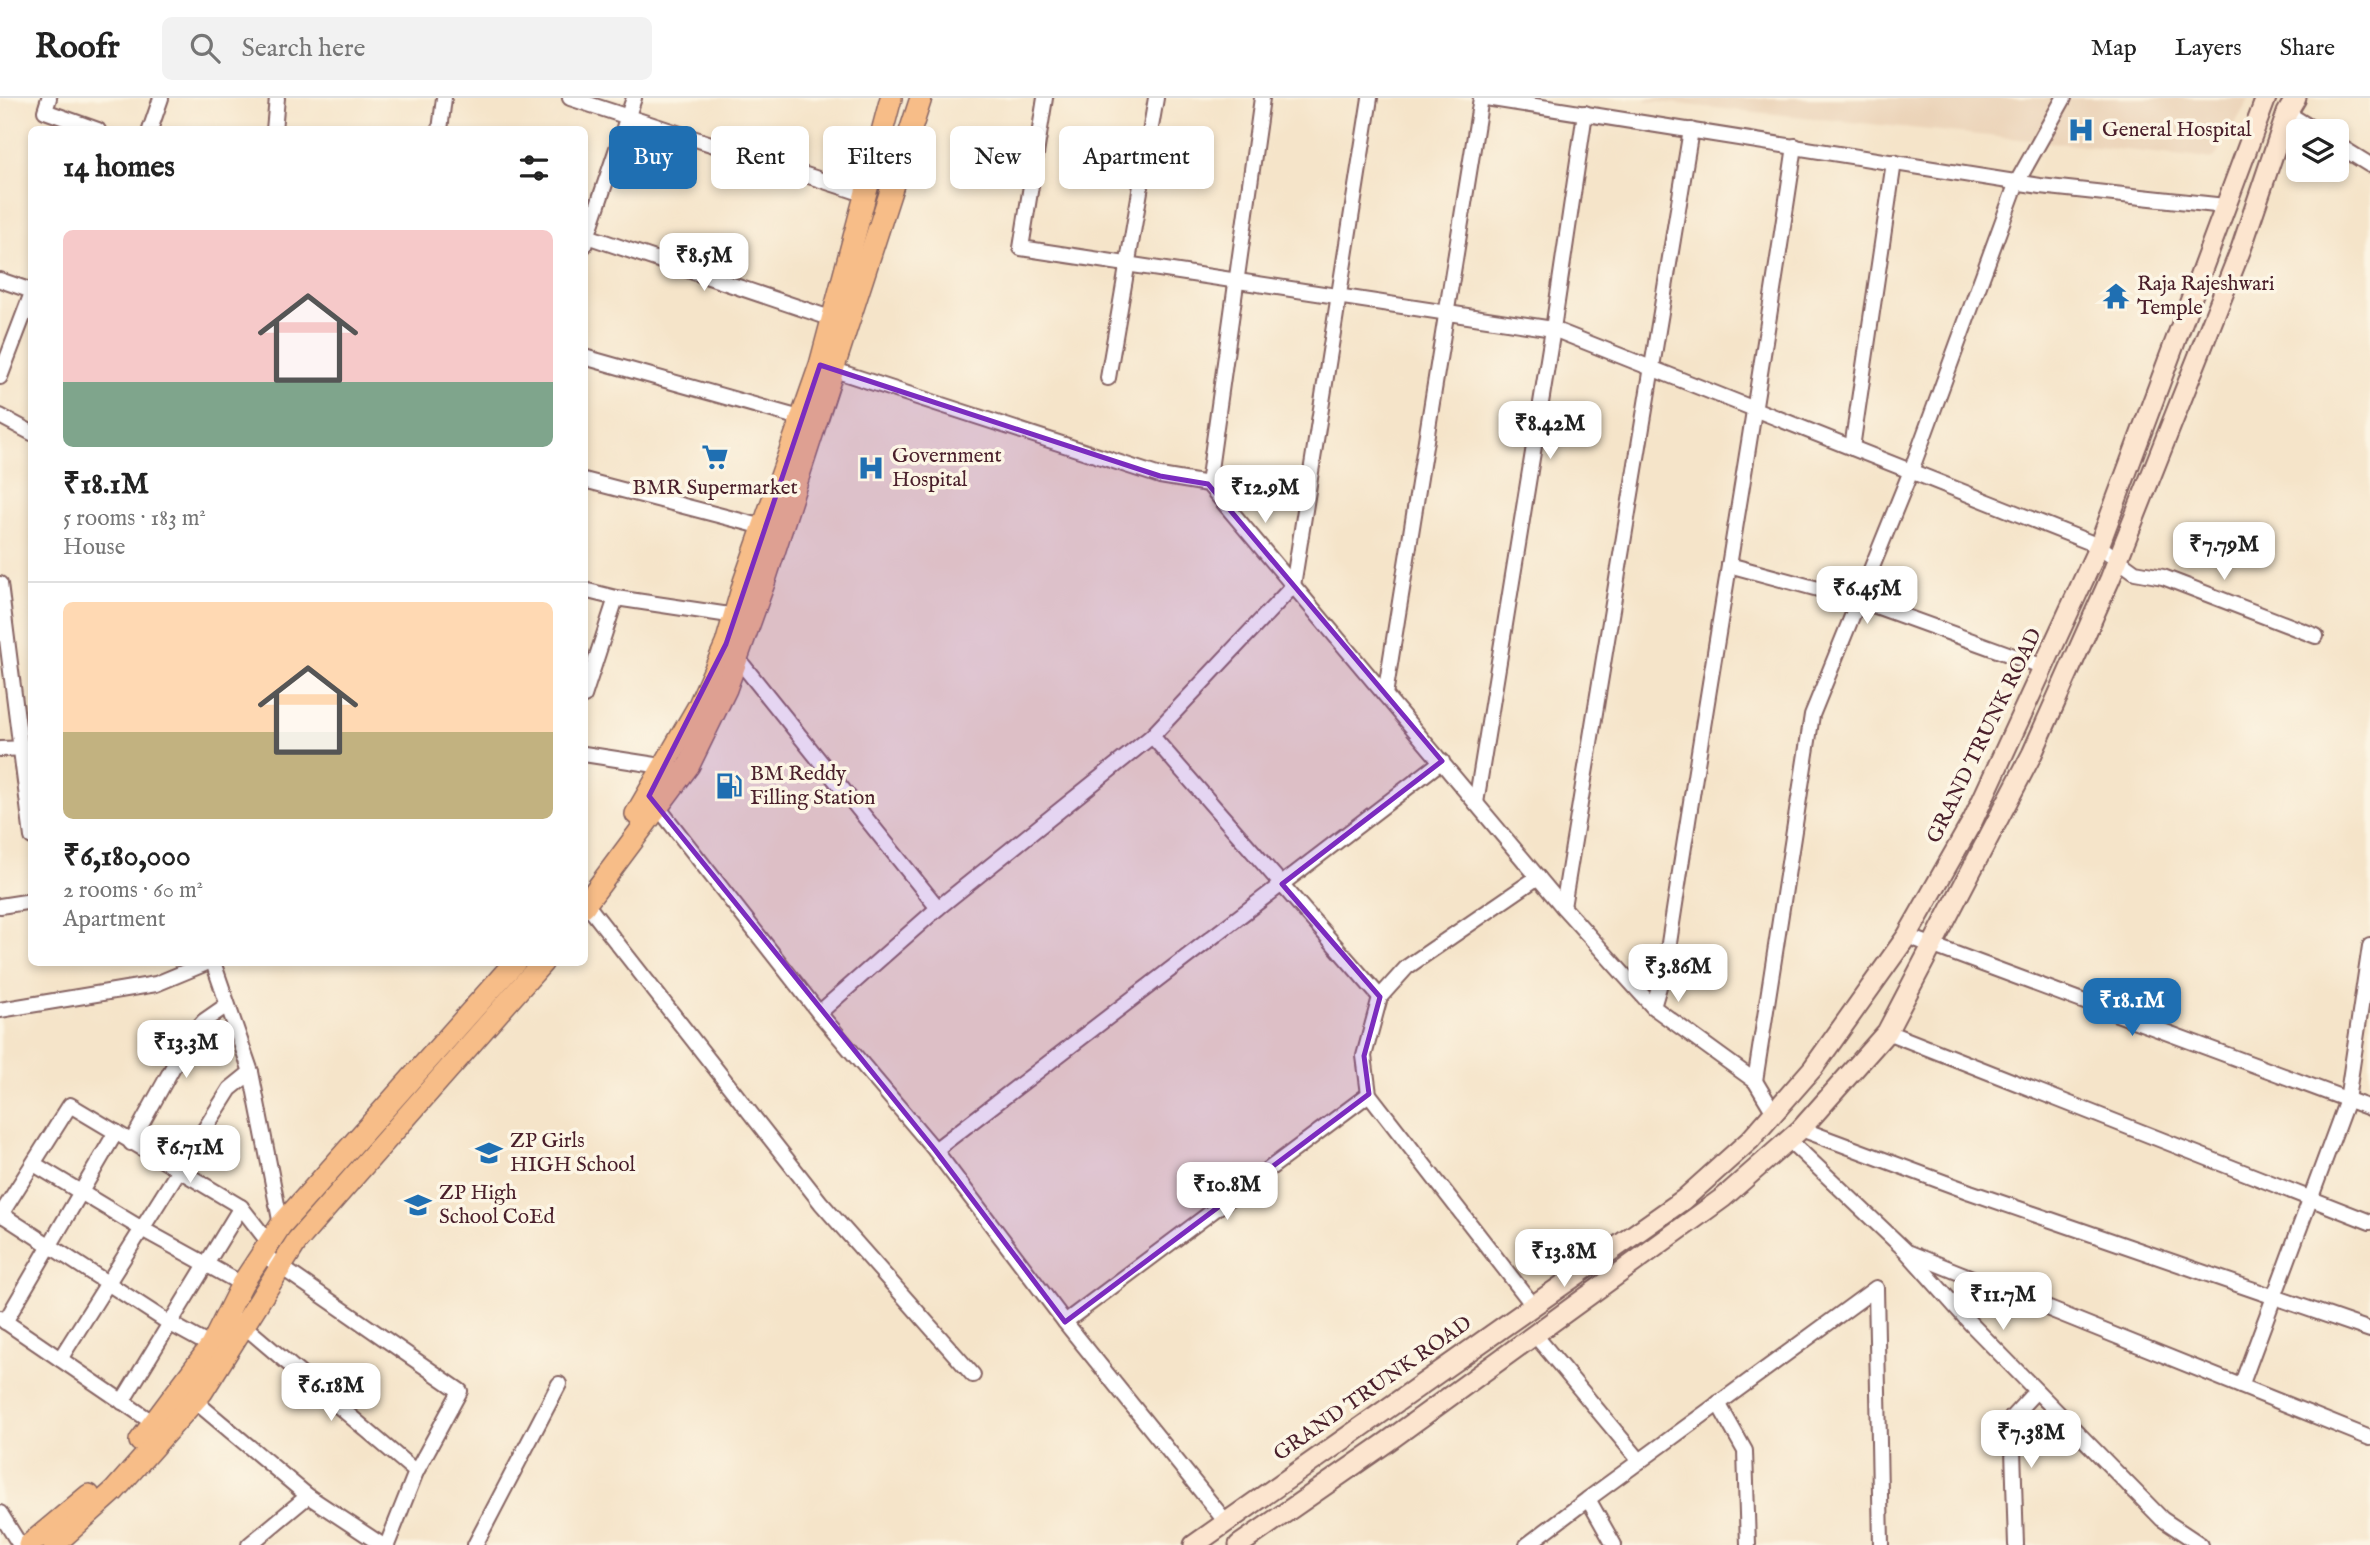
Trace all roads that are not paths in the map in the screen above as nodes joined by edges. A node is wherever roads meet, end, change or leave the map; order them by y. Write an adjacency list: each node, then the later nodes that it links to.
1 (49, 98): 20 (street)
2 (161, 98): 21 (street)
3 (277, 98): 22 (street)
4 (444, 98): 23 (street)
5 (570, 98): 18 (street)
6 (634, 98): 18 (street)
7 (891, 98): 30 (main road)
8 (921, 98): 44 (main road)
9 (1045, 98): 34 (street)
10 (1156, 98): 34 (street)
11 (1262, 98): 36 (street)
12 (1370, 98): 38 (street)
13 (1484, 98): 17 (street); 40 (street)
14 (2062, 98): 29 (street)
15 (2266, 98): 31 (main road, GRAND TRUNK ROAD)
16 (2291, 105): 19 (street); 58 (main road)
17 (1585, 113): 24 (street); 42 (street)
18 (625, 119): 30 (street); 32 (street)
19 (2304, 119)
20 (87, 126)
21 (151, 126)
22 (274, 126)
23 (440, 126)
24 (1691, 130): 25 (street); 45 (street)
25 (1795, 146): 27 (street); 48 (street)
26 (2349, 152): 28 (street)
27 (1894, 162): 29 (street); 52 (street)
28 (2370, 165)
29 (2017, 182): 31 (street); 53 (street)
30 (867, 195): 41 (main road)
31 (2225, 206): 57 (main road, GRAND TRUNK ROAD)
32 (588, 233)
33 (588, 240): 41 (street)
34 (1129, 265): 36 (street); 47 (street)
35 (0, 280): 37 (street)
36 (1235, 281): 38 (street); 55 (street)
37 (28, 290)
38 (1339, 297): 40 (street); 61 (street)
39 (28, 303): 46 (street)
40 (1447, 313): 42 (street); 70 (street)
41 (833, 319): 44 (main road)
42 (1553, 329): 45 (street); 79 (street)
43 (588, 358): 50 (street)
44 (826, 368): 50 (main road); 55 (street); 67 (main road)
45 (1651, 369): 48 (street); 86 (street)
46 (0, 377)
47 (1108, 378)
48 (1756, 410): 52 (street); 59 (street)
49 (0, 416): 51 (street)
50 (800, 418): 56 (main road)
51 (28, 431)
52 (1852, 448): 53 (street)
53 (1911, 471): 57 (street); 64 (street)
54 (588, 481): 56 (street)
55 (1208, 484): 61 (street)
56 (764, 527): 65 (main road)
57 (2099, 545): 58 (street); 68 (main road, GRAND TRUNK ROAD)
58 (2118, 560): 66 (street); 89 (main road)
59 (1729, 565): 64 (street); 98 (street)
60 (0, 584): 72 (street)
61 (1293, 586): 70 (street); 71 (street)
62 (588, 591): 63 (street)
63 (616, 598): 65 (street); 69 (street)
64 (1859, 600): 68 (street); 104 (street)
65 (736, 617): 67 (main road)
66 (2316, 636)
67 (732, 651): 76 (main road); 78 (main road); 87 (street)
68 (2043, 667): 88 (main road, GRAND TRUNK ROAD)
69 (588, 684)
70 (1385, 695): 75 (street)
71 (1152, 736): 81 (street); 87 (street)
72 (25, 748): 73 (street); 77 (street)
73 (0, 749)
74 (588, 755): 76 (street)
75 (1442, 761): 79 (street); 81 (street)
76 (662, 766): 78 (main road)
77 (28, 786)
78 (653, 801): 82 (main road); 100 (street)
79 (1476, 803): 80 (street)
80 (1538, 877): 86 (street); 95 (street)
81 (1282, 884): 95 (street); 114 (street)
82 (588, 894)
83 (28, 902): 85 (street)
84 (588, 902): 145 (street)
85 (0, 906)
86 (1563, 907): 98 (street)
87 (938, 908): 100 (street)
88 (1907, 936): 89 (street); 102 (main road, GRAND TRUNK ROAD)
89 (1934, 946): 101 (main road); 107 (street)
90 (2370, 946): 97 (street)
91 (201, 966): 99 (street)
92 (213, 966): 96 (street)
93 (511, 966): 123 (main road)
94 (539, 966): 129 (main road)
95 (1380, 997): 106 (street)
96 (228, 1005): 103 (street); 113 (street)
97 (2366, 1005): 107 (street)
98 (1653, 1007): 104 (street)
99 (0, 1010)
100 (819, 1013): 114 (street)
101 (1887, 1032): 105 (main road); 119 (street)
102 (1813, 1068): 105 (main road); 109 (main road, GRAND TRUNK ROAD)
103 (251, 1072): 117 (street); 123 (street)
104 (1755, 1081): 109 (street)
105 (1836, 1089): 111 (main road)
106 (1369, 1094): 134 (street); 138 (street)
107 (2347, 1100): 108 (street); 119 (street)
108 (2370, 1108)
109 (1773, 1111): 112 (main road, GRAND TRUNK ROAD)
110 (116, 1132): 113 (street); 116 (street); 118 (street)
111 (1795, 1134): 115 (main road); 127 (street); 133 (street)
112 (1750, 1140): 115 (main road); 132 (main road, GRAND TRUNK ROAD)
113 (131, 1143): 117 (street)
114 (935, 1150): 138 (street)
115 (1769, 1158): 135 (main road)
116 (34, 1164): 118 (street); 121 (street)
117 (178, 1171): 120 (street); 124 (street)
118 (81, 1191): 124 (street); 125 (street)
119 (2311, 1200): 122 (street); 133 (street)
120 (241, 1208): 126 (street); 128 (street)
121 (1, 1215): 125 (street)
122 (2370, 1222)
123 (281, 1225): 126 (main road)
124 (142, 1229): 128 (street); 130 (street)
125 (49, 1247): 130 (street); 137 (street)
126 (265, 1248): 129 (street); 131 (main road)
127 (1906, 1251): 147 (street); 148 (street)
128 (205, 1264): 131 (street); 139 (street)
129 (281, 1266): 136 (main road); 155 (street)
130 (108, 1283): 139 (street); 144 (street)
131 (243, 1283): 136 (main road)
132 (1550, 1291): 134 (main road, GRAND TRUNK ROAD); 135 (main road)
133 (2274, 1297): 141 (street); 147 (street)
134 (1532, 1304): 140 (main road, GRAND TRUNK ROAD)
135 (1566, 1312): 142 (main road)
136 (236, 1319): 143 (main road); 149 (main road); 155 (street)
137 (2, 1320): 144 (street)
138 (1065, 1322): 159 (street)
139 (169, 1323): 143 (street); 150 (street)
140 (1504, 1324): 142 (main road); 159 (main road, GRAND TRUNK ROAD)
141 (2370, 1330)
142 (1529, 1339): 154 (street); 168 (main road)
143 (211, 1346): 149 (main road)
144 (60, 1359): 150 (street)
145 (973, 1375)
146 (559, 1384): 166 (street)
147 (2241, 1386): 153 (street)
148 (2036, 1391): 173 (street); 174 (street)
149 (188, 1394): 152 (main road); 156 (street); 162 (main road)
150 (122, 1402): 152 (street)
151 (1718, 1403): 154 (street); 171 (street); 172 (street)
152 (155, 1424): 161 (main road)
153 (2370, 1438)
154 (1640, 1461): 157 (street)
155 (416, 1472): 165 (street)
156 (308, 1496): 163 (street); 164 (street)
157 (1588, 1499): 169 (street); 170 (street)
158 (0, 1513): 160 (street)
159 (1226, 1522): 167 (main road, GRAND TRUNK ROAD)
160 (19, 1545)
161 (29, 1545)
162 (54, 1545)
163 (249, 1545)
164 (382, 1545)
165 (387, 1545)
166 (475, 1545)
167 (1194, 1545)
168 (1239, 1545)
169 (1527, 1545)
170 (1614, 1545)
171 (1748, 1545)
172 (1881, 1545)
173 (2016, 1545)
174 (2201, 1545)

